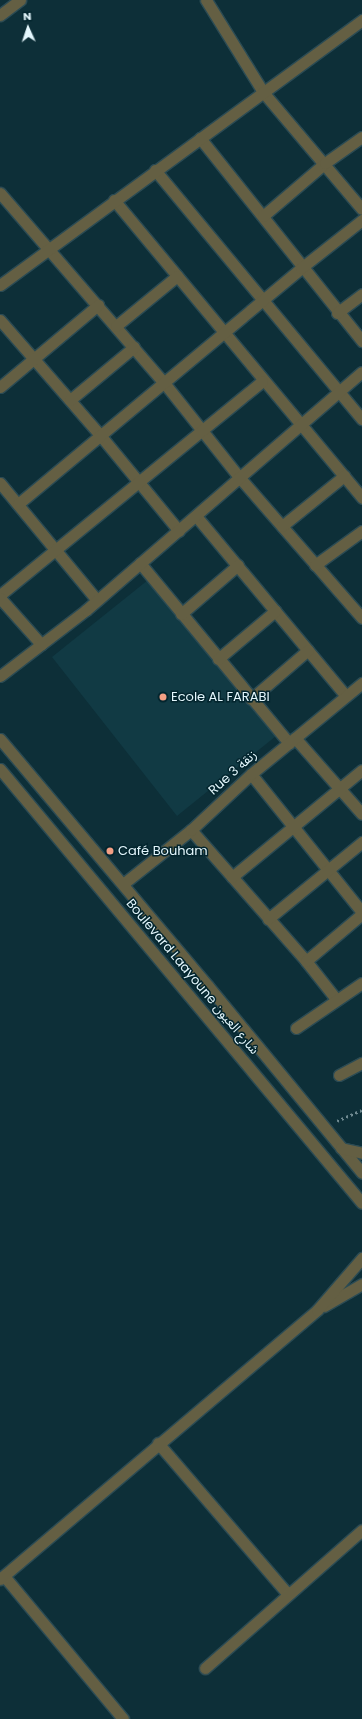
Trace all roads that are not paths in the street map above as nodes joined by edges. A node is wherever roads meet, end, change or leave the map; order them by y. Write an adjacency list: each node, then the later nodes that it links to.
1 (20, 0): 3 (street)
2 (206, 0): 5 (street)
3 (0, 15)
4 (362, 20): 5 (street)
5 (263, 92): 7 (street); 8 (street)
6 (362, 136): 8 (street)
7 (200, 138): 9 (street); 13 (street)
8 (325, 163): 12 (street); 13 (street)
9 (155, 170): 11 (street); 20 (street)
10 (0, 193): 15 (street)
11 (114, 200): 15 (street); 17 (street)
12 (362, 209)
13 (263, 216): 16 (street)
14 (362, 220): 16 (street)
15 (48, 248): 18 (street); 21 (street)
16 (301, 268): 20 (street); 22 (street)
17 (178, 276): 24 (street); 25 (street)
18 (0, 285)
19 (362, 294): 22 (street)
20 (263, 300): 25 (street); 33 (street)
21 (98, 305): 24 (street); 28 (street)
22 (337, 313): 26 (street)
23 (0, 320): 28 (street)
24 (116, 326): 27 (street)
25 (224, 333): 30 (street); 31 (street)
26 (362, 341)
27 (134, 347): 31 (street); 34 (street)
28 (33, 358): 32 (street); 34 (street)
29 (362, 372): 33 (street)
30 (262, 381): 36 (street); 37 (street)
31 (165, 384): 37 (street); 38 (street)
32 (0, 386)
33 (340, 391): 35 (street); 36 (street)
34 (70, 400): 38 (street)
35 (362, 419)
36 (300, 424): 39 (street); 40 (street)
37 (201, 431): 40 (street); 41 (street)
38 (100, 435): 41 (street); 44 (street)
39 (344, 476): 43 (street); 46 (street)
40 (239, 477): 45 (street); 46 (street)
41 (140, 482): 47 (street); 49 (street)
42 (0, 483): 44 (street)
43 (362, 498)
44 (18, 504): 49 (street)
45 (196, 516): 47 (street); 51 (street)
46 (282, 526): 52 (street)
47 (178, 531): 50 (street)
48 (362, 531): 52 (street)
49 (55, 550): 53 (street); 55 (street)
50 (140, 563): 55 (street); 58 (street)
51 (238, 565): 56 (street); 58 (street)
52 (315, 565): 57 (street)
53 (0, 595)
54 (0, 598): 59 (street)
55 (96, 599): 59 (street)
56 (275, 611): 60 (street); 61 (street)
57 (360, 613)
58 (181, 614): 61 (street)
59 (41, 644): 62 (street)
60 (308, 650): 64 (street); 65 (street)
61 (218, 659): 65 (street)
62 (0, 676)
63 (362, 683): 64 (street, Rue 3 زنقة)
64 (346, 696): 67 (street, Rue 3 زنقة)
65 (251, 699): 67 (street)
66 (0, 739): 78 (street, Boulevard Laayoune شارع العيون)
67 (292, 740): 70 (street, Rue 3 زنقة); 71 (street)
68 (0, 769): 90 (street, Boulevard Laayoune شارع العيون)
69 (362, 770): 71 (street)
70 (251, 774): 73 (street); 74 (street, Rue 3 زنقة)
71 (340, 788): 72 (street); 73 (street)
72 (362, 814)
73 (295, 826): 76 (street); 77 (street)
74 (191, 830): 77 (street); 78 (street, Rue 3 زنقة)
75 (362, 842): 76 (street)
76 (327, 868): 79 (street); 80 (street)
77 (232, 878): 80 (street)
78 (123, 884): 87 (street, Boulevard Laayoune شارع العيون)
79 (362, 913): 81 (street)
80 (268, 918): 81 (street)
81 (306, 961): 83 (street)
82 (362, 983): 83 (street)
83 (336, 999): 84 (street)
84 (296, 1028)
85 (362, 1062): 86 (street)
86 (339, 1075)
87 (340, 1148): 88 (street); 89 (street, Boulevard Laayoune شارع العيون)
88 (362, 1153)
89 (362, 1173)
90 (362, 1203)
91 (362, 1258): 93 (street)
92 (362, 1284): 93 (street)
93 (317, 1310): 94 (street)
94 (158, 1443): 96 (street); 97 (street)
95 (362, 1530): 97 (street)
96 (2, 1577): 99 (street)
97 (288, 1594): 98 (street)
98 (205, 1668)
99 (123, 1719)

